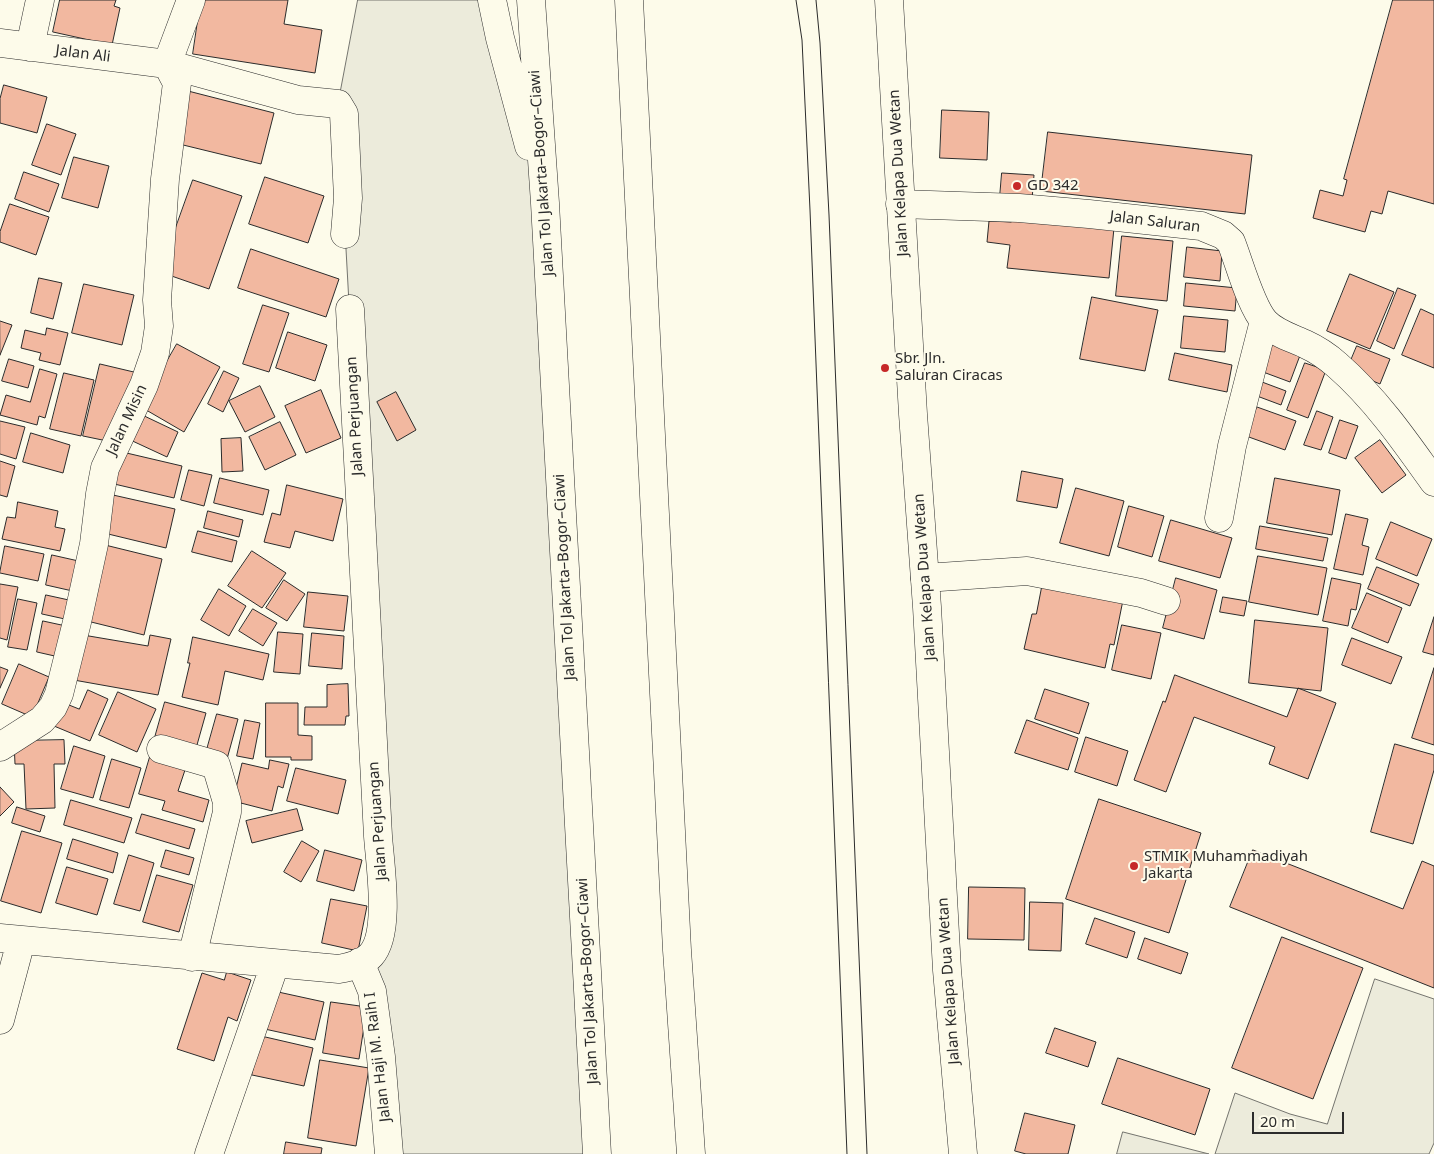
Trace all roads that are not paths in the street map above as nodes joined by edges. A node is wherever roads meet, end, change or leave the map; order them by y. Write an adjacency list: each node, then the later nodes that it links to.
1 (40, 0): 8 (main road)
2 (191, 0): 9 (main road)
3 (492, 0): 10 (main road)
4 (531, 0): 10 (main road, Jalan Tol Jakarta–Bogor–Ciawi)
5 (629, 0): 29 (main road)
6 (889, 0): 11 (main road, Jalan Kelapa Dua Wetan)
7 (0, 43): 8 (main road, Jalan Ali)
8 (30, 47): 9 (main road, Jalan Ali)
9 (167, 64): 12 (main road); 19 (main road, Jalan Misin)
10 (545, 203): 28 (main road, Jalan Tol Jakarta–Bogor–Ciawi)
11 (900, 204): 14 (main road, Jalan Saluran); 17 (main road, Jalan Kelapa Dua Wetan)
12 (345, 234)
13 (350, 309): 23 (main road, Jalan Perjuangan)
14 (1264, 321): 15 (main road, Jalan Saluran); 16 (main road)
15 (1434, 482)
16 (1219, 518)
17 (925, 578): 18 (main road); 30 (main road, Jalan Kelapa Dua Wetan)
18 (1166, 601)
19 (0, 747)
20 (161, 749): 22 (main road)
21 (10, 939): 22 (main road, Jalan Perjuangan); 25 (main road)
22 (192, 956): 24 (main road, Jalan Perjuangan)
23 (360, 962): 24 (main road, Jalan Perjuangan); 27 (main road, Jalan Haji M. Raih I)
24 (275, 964): 26 (main road)
25 (0, 1020)
26 (209, 1154)
27 (389, 1154)
28 (597, 1154)
29 (691, 1154)
30 (963, 1154)

